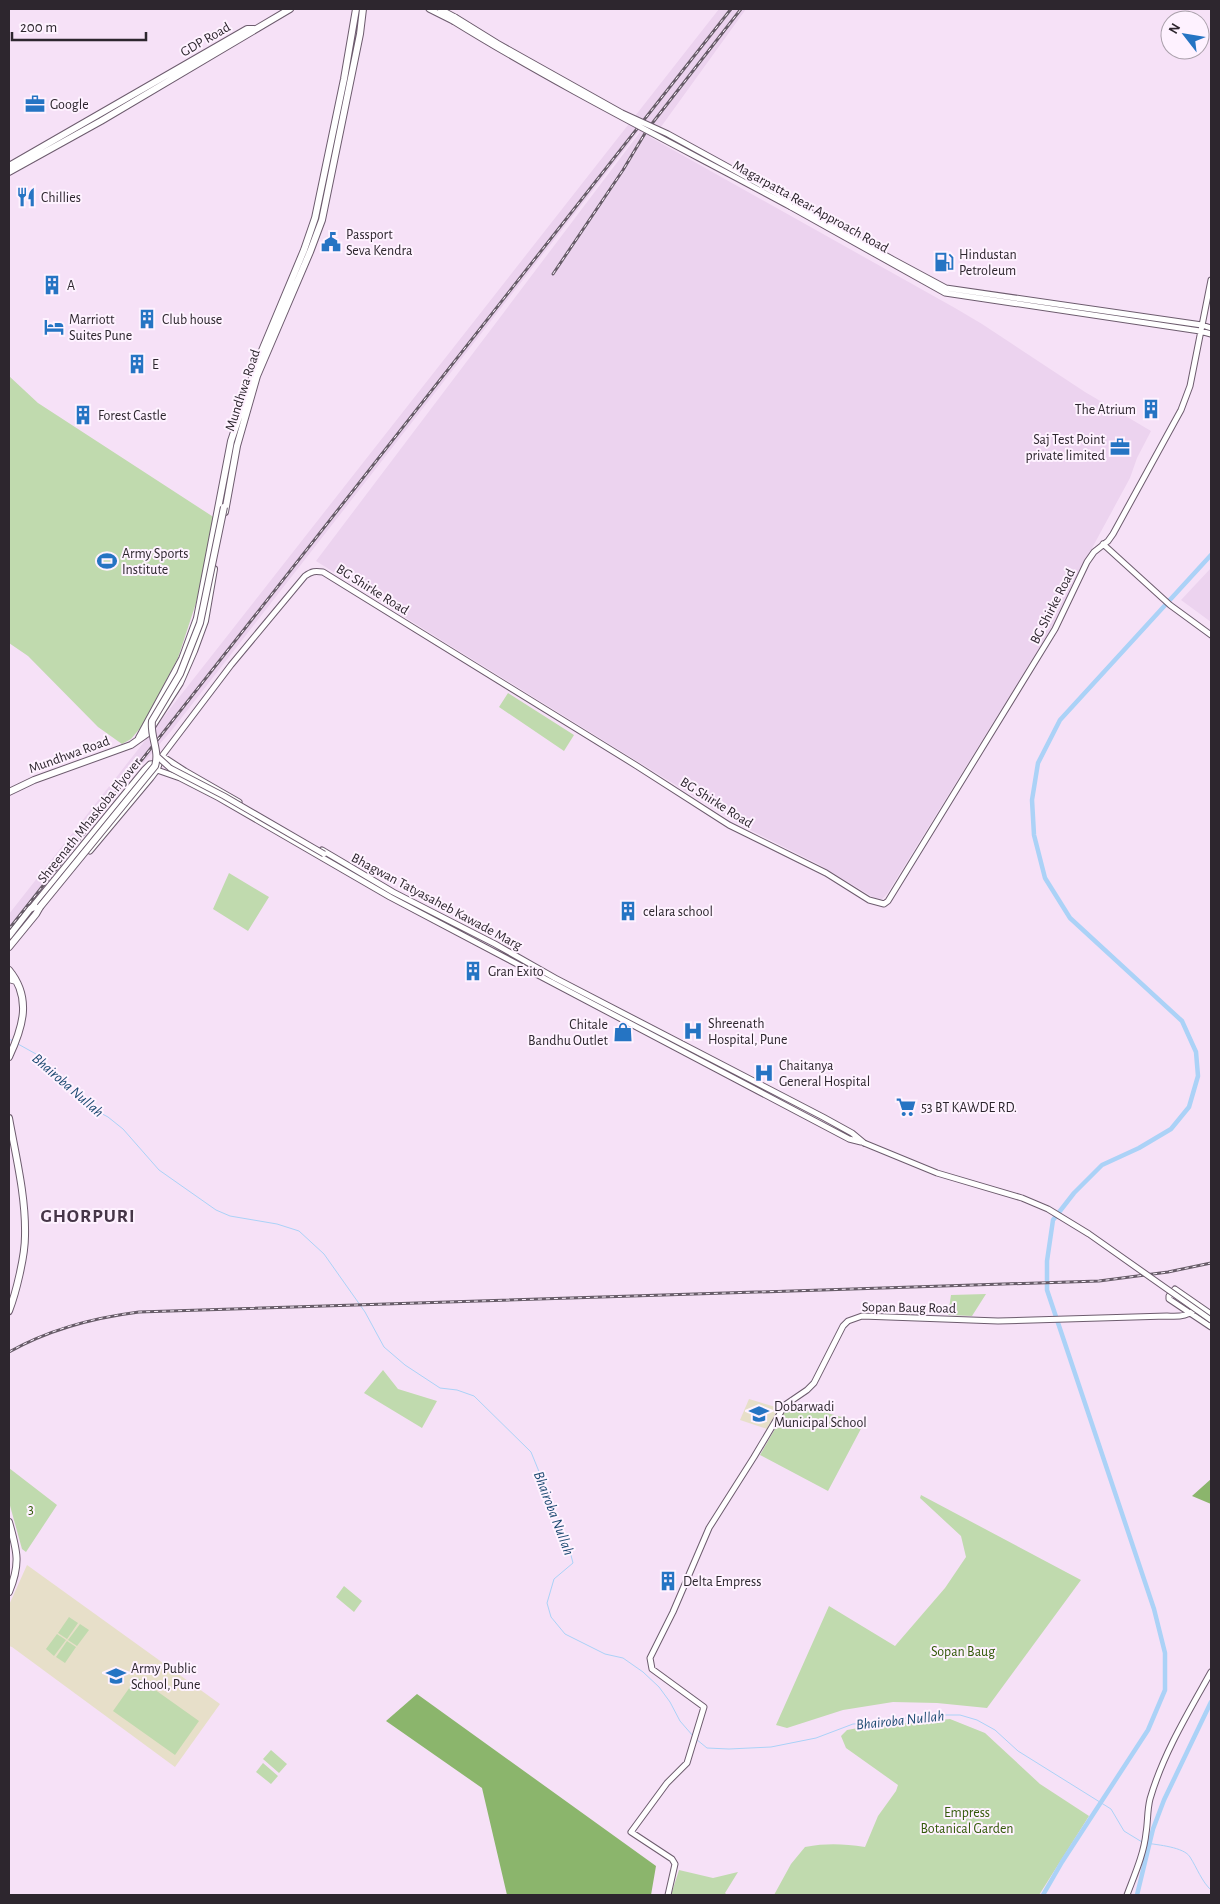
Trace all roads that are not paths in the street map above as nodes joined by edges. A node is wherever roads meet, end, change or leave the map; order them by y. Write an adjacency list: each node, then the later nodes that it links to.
1 (290, 9): 7 (main road)
2 (356, 9): 8 (main road, Mundhwa Road)
3 (363, 9): 8 (main road, Mundhwa Road)
4 (429, 9): 6 (street, Magarpatta Rear Approach Road)
5 (440, 9): 6 (street, Magarpatta Rear Approach Road)
6 (454, 19): 13 (street, Magarpatta Rear Approach Road, bridge)
7 (254, 29): 9 (main road, GDP Road); 10 (main road, GDP Road)
8 (347, 80): 11 (main road, Mundhwa Road)
9 (9, 166)
10 (9, 172)
11 (318, 219): 16 (main road, Mundhwa Road); 17 (main road, Mundhwa Road)
12 (1211, 280): 13 (street, BG Shirke Road)
13 (1201, 328): 14 (street, Magarpatta Rear Approach Road); 15 (street, Magarpatta Rear Approach Road); 19 (street, BG Shirke Road)
14 (1211, 328)
15 (1211, 334)
16 (231, 480): 18 (main road, Shreenath Mhaskoba Flyover); 21 (main road, Mundhwa Road)
17 (222, 484): 18 (main road, Shreenath Mhaskoba Flyover); 21 (main road, Mundhwa Road)
18 (223, 507): 22 (main road, Shreenath Mhaskoba Flyover, bridge); 26 (main road, Shreenath Mhaskoba Flyover, bridge)
19 (1103, 544): 20 (street); 22 (street, BG Shirke Road)
20 (1211, 635)
21 (138, 740): 24 (main road, Mundhwa Road)
22 (160, 759): 23 (street, BG Shirke Road); 25 (street, Bhagwan Tatyasaheb Kawade Marg); 25 (street, Shreenath Mhaskoba Flyover, bridge); 26 (main road, Shreenath Mhaskoba Flyover, bridge)
23 (157, 770): 26 (street, BG Shirke Road); 27 (street, Bhagwan Tatyasaheb Kawade Marg)
24 (9, 792)
25 (337, 859): 27 (street, Bhagwan Tatyasaheb Kawade Marg)
26 (36, 909): 28 (main road); 29 (main road)
27 (427, 913): 38 (street, Bhagwan Tatyasaheb Kawade Marg, bridge)
28 (9, 936)
29 (9, 947)
30 (9, 970): 31 (main road)
31 (12, 980): 32 (main road)
32 (10, 1056)
33 (9, 1118): 35 (main road)
34 (1199, 1306): 36 (street); 37 (street); 37 (street)
35 (9, 1311)
36 (1211, 1314)
37 (1191, 1315): 39 (street); 43 (street, Sopan Baug Road)
38 (1211, 1320)
39 (1211, 1327)
40 (9, 1522): 41 (main road)
41 (9, 1592)
42 (1211, 1672): 44 (street)
43 (668, 1895)
44 (1127, 1895)

